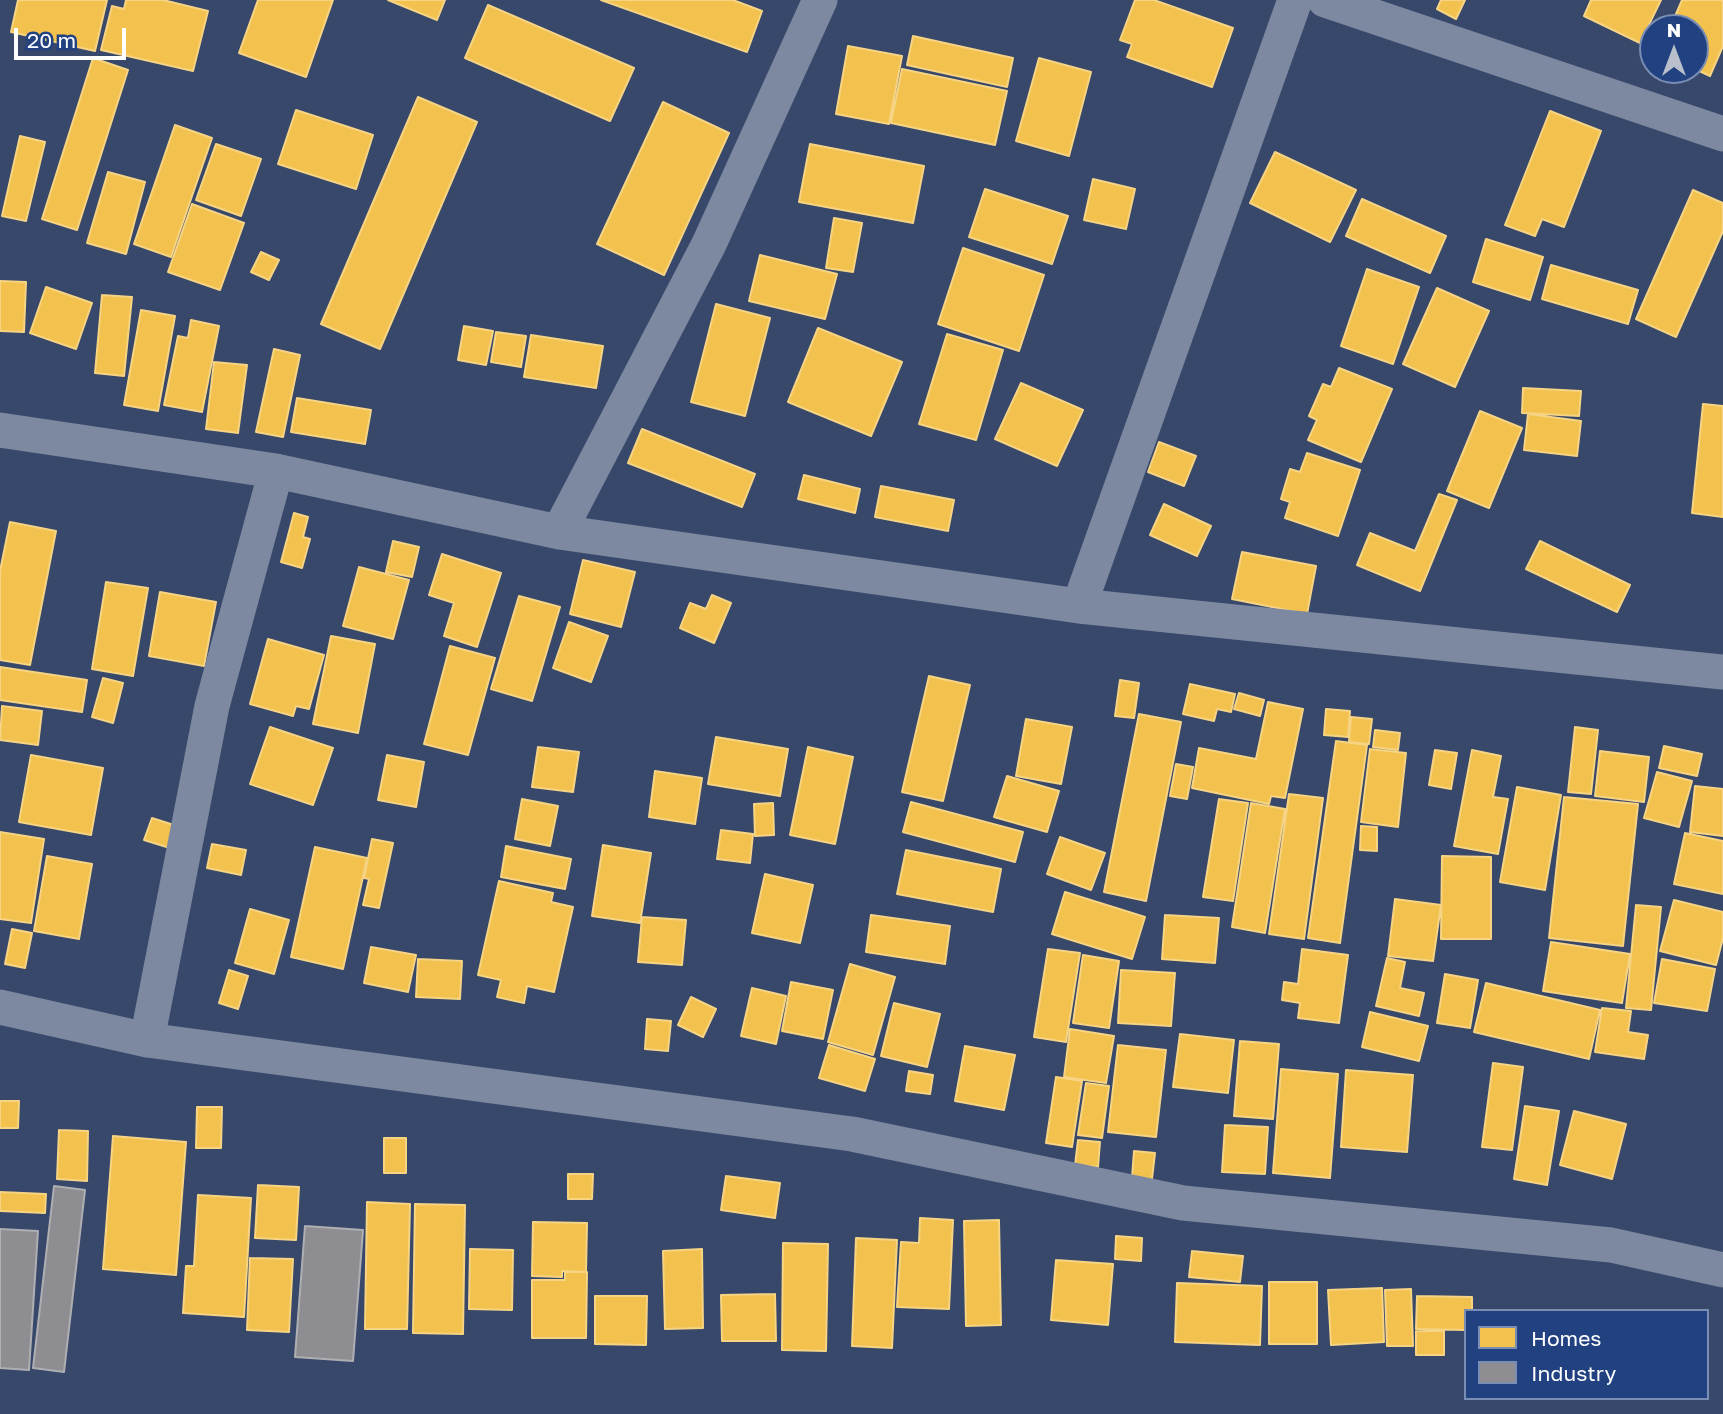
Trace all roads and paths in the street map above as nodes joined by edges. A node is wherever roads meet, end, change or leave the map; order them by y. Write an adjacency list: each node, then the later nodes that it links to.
1 (820, 0): 7 (street)
2 (1295, 0): 8 (street)
3 (1325, 0): 4 (street)
4 (1723, 134)
5 (0, 430): 6 (street)
6 (276, 471): 7 (street); 11 (street)
7 (559, 532): 8 (street)
8 (1079, 606): 9 (street)
9 (1723, 672)
10 (0, 1007): 11 (street)
11 (147, 1040): 12 (street)
12 (1723, 1270)

